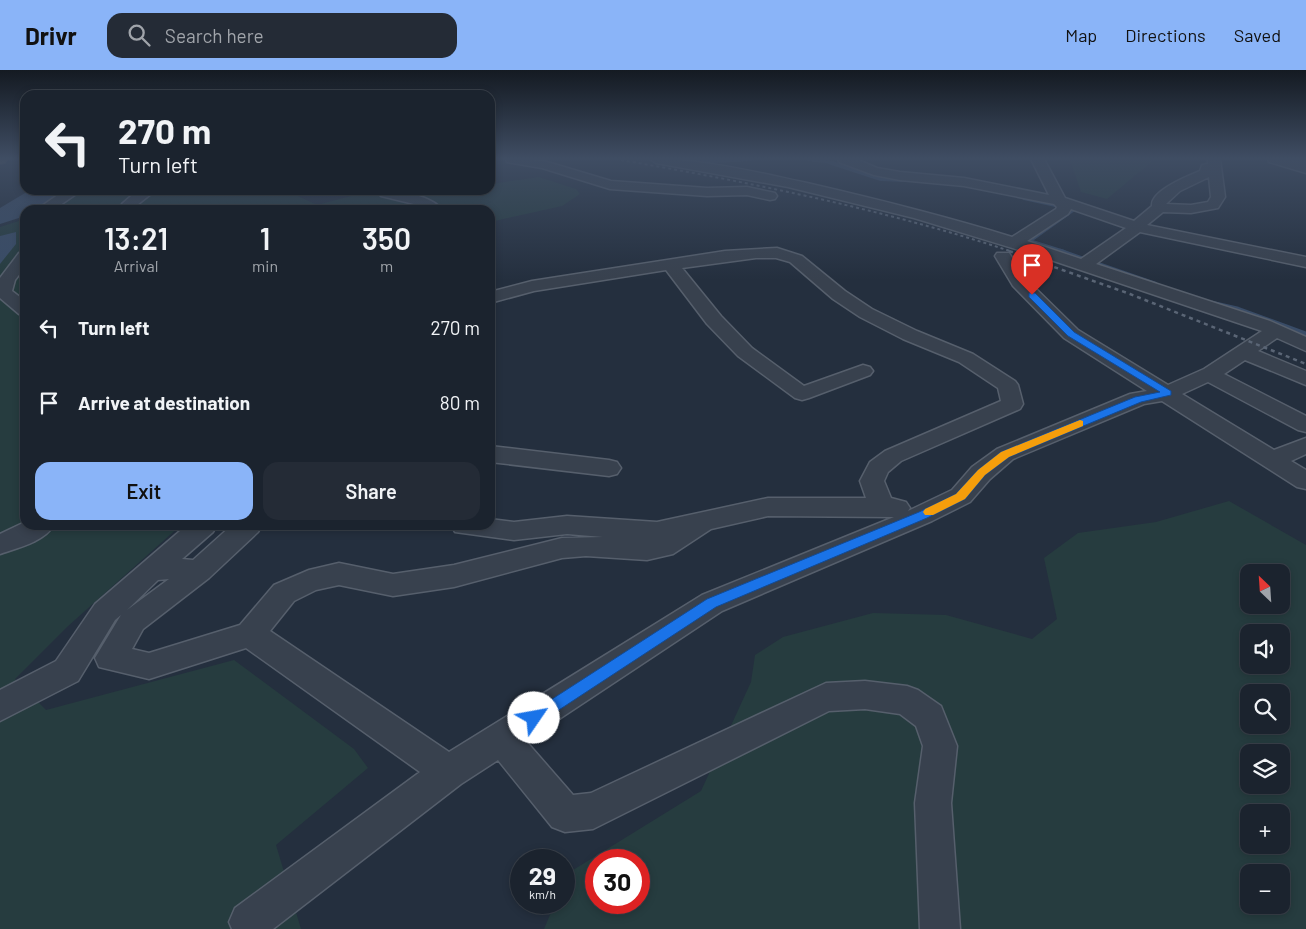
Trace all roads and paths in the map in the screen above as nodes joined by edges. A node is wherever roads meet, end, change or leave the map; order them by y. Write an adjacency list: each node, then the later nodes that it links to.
1 (413, 199): 8 (street)
2 (798, 199): 10 (street)
3 (852, 199): 12 (street)
4 (1049, 199): 7 (street)
5 (1162, 199): 9 (street)
6 (1216, 199): 9 (street)
7 (1059, 201): 11 (street); 12 (street)
8 (428, 205)
9 (1160, 208): 11 (street)
10 (905, 226)
11 (1136, 227): 13 (street); 15 (street)
12 (1006, 249): 15 (street); 25 (street)
13 (1306, 262)
14 (20, 263): 18 (street)
15 (1084, 264): 19 (street)
16 (671, 265): 17 (street); 22 (street); 32 (street)
17 (495, 297)
18 (20, 306)
19 (1276, 330): 20 (street); 21 (street)
20 (1306, 346)
21 (1244, 352): 23 (street); 24 (street)
22 (864, 371)
23 (1209, 374): 25 (street); 26 (street)
24 (1306, 379)
25 (1168, 393): 29 (street); 33 (street)
26 (1306, 425)
27 (1306, 445): 29 (street)
28 (495, 455): 30 (street)
29 (1273, 460): 31 (street)
30 (609, 468)
31 (1306, 481)
32 (882, 507): 33 (street); 34 (street)
33 (923, 515): 44 (street)
34 (704, 520): 35 (street); 42 (street)
35 (495, 529)
36 (32, 530): 39 (street)
37 (198, 530): 40 (street)
38 (244, 530): 41 (street)
39 (0, 544)
40 (151, 570): 41 (street); 43 (street)
41 (199, 571): 42 (street)
42 (250, 634): 45 (street)
43 (0, 706)
44 (502, 739): 45 (street); 47 (street)
45 (449, 772): 46 (street)
46 (249, 922)
47 (940, 929)

